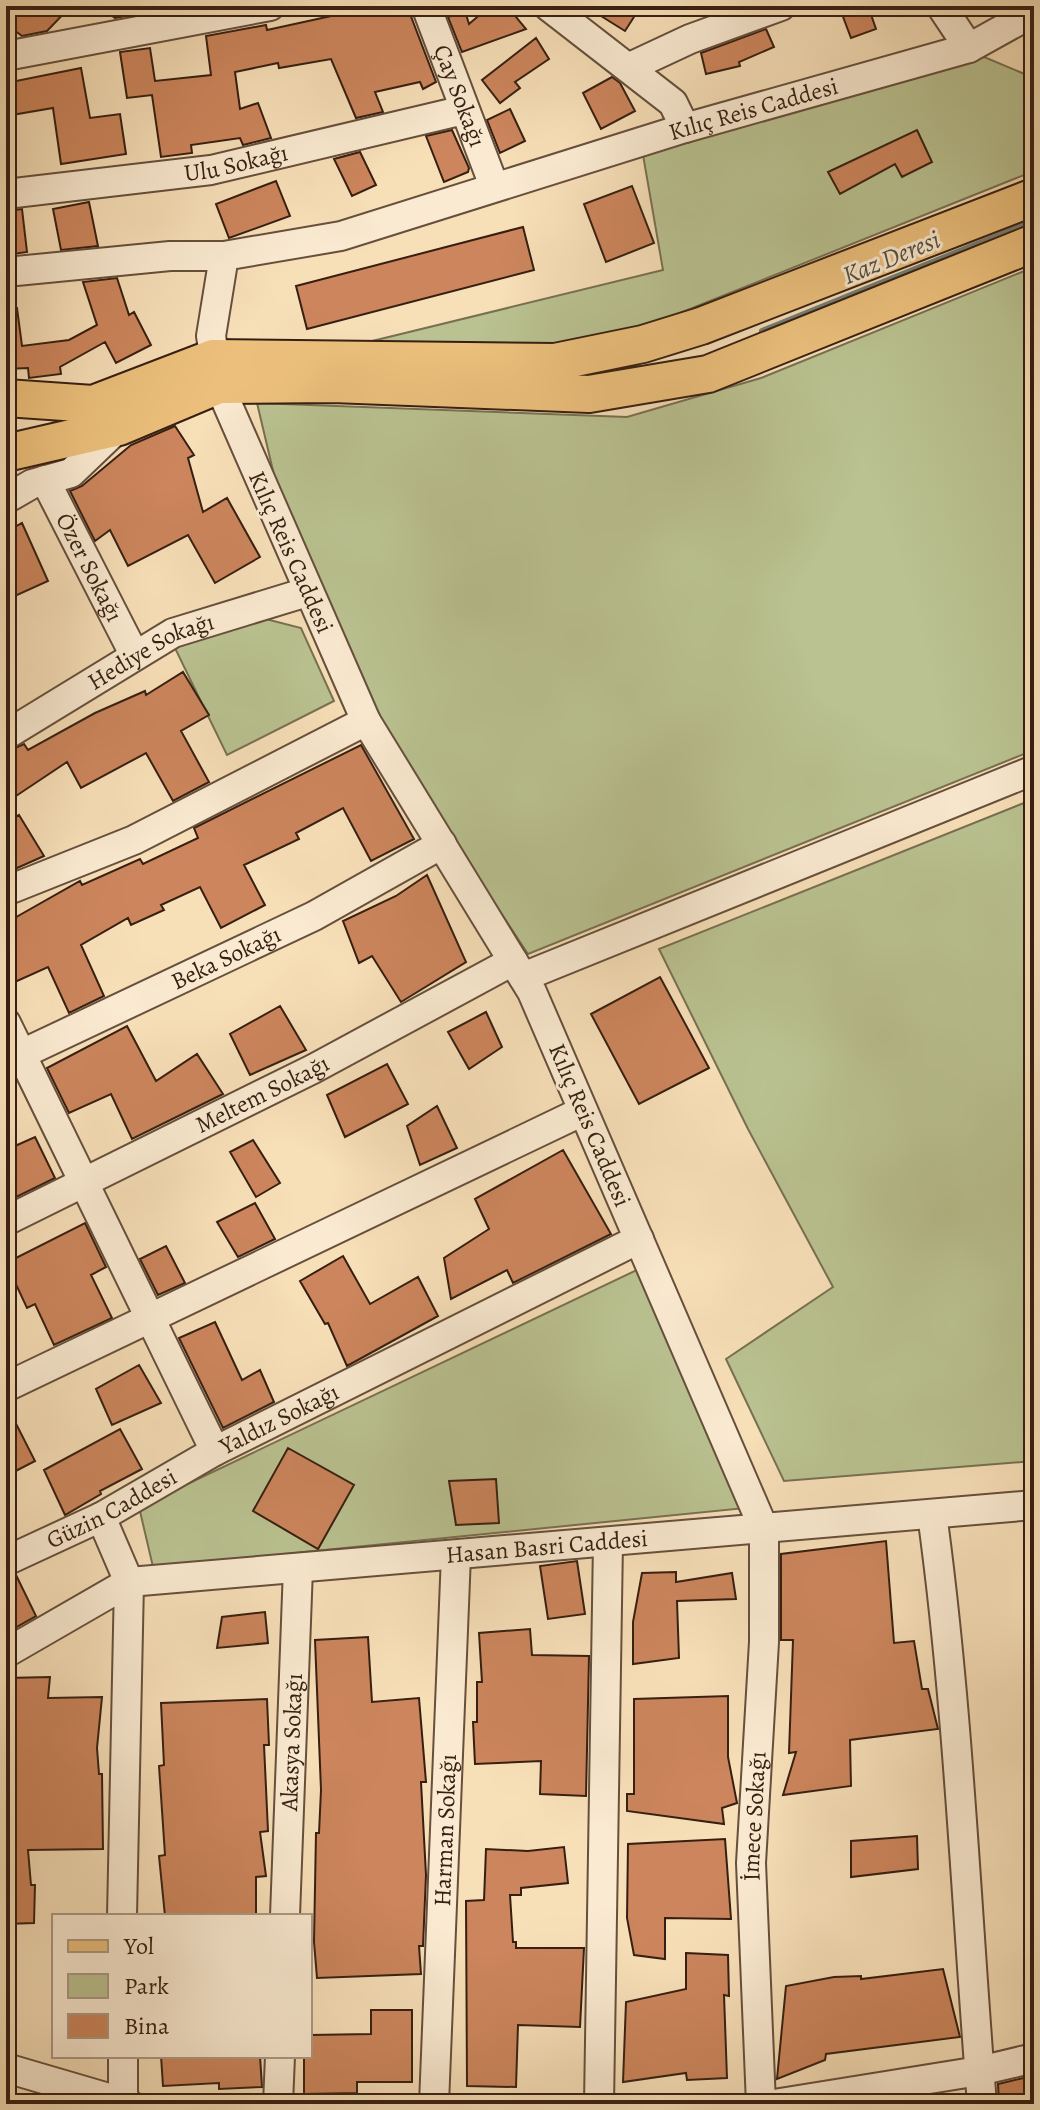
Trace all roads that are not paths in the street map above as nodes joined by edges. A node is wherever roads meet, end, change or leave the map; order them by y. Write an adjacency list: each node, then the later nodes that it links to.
1 (426, 6): 10 (street, Çay Sokağı)
2 (548, 6): 9 (street)
3 (781, 6): 9 (street)
4 (941, 6): 7 (street)
5 (252, 7): 8 (street)
6 (1034, 12): 7 (street, Kılıç Reis Caddesi)
7 (969, 48): 11 (street, Kılıç Reis Caddesi)
8 (6, 56)
9 (630, 67): 11 (street)
10 (464, 110): 12 (street, Çay Sokağı); 13 (street, Ulu Sokağı)
11 (685, 128): 12 (street, Kılıç Reis Caddesi)
12 (494, 186): 16 (street, Kılıç Reis Caddesi)
13 (6, 194)
14 (1034, 197): 18 (main road)
15 (1034, 243): 18 (main road)
16 (224, 256): 17 (street); 18 (street, Kılıç Reis Caddesi)
17 (6, 272)
18 (216, 371): 19 (main road); 20 (main road); 24 (street, Kılıç Reis Caddesi)
19 (6, 398)
20 (119, 427): 21 (main road); 22 (street)
21 (6, 453)
22 (45, 480): 23 (street); 25 (street, Özer Sokağı)
23 (6, 499)
24 (307, 592): 25 (street, Hediye Sokağı); 26 (street, Kılıç Reis Caddesi)
25 (134, 654): 27 (street, Hediye Sokağı)
26 (366, 721): 29 (street, Kılıç Reis Caddesi); 30 (street)
27 (8, 729)
28 (1034, 770): 31 (street, Meltem Sokağı)
29 (442, 844): 31 (street, Kılıç Reis Caddesi); 33 (street, Beka Sokağı)
30 (6, 891)
31 (518, 969): 34 (street, Kılıç Reis Caddesi); 35 (street, Meltem Sokağı)
32 (6, 1023): 33 (street, Yaldız Sokağı)
33 (13, 1058): 35 (street, Yaldız Sokağı)
34 (583, 1111): 37 (street, Kılıç Reis Caddesi); 38 (street)
35 (83, 1183): 36 (street, Meltem Sokağı); 38 (street, Yaldız Sokağı)
36 (6, 1221)
37 (639, 1239): 40 (street, Yaldız Sokağı); 44 (street, Kılıç Reis Caddesi)
38 (148, 1317): 39 (street); 40 (street, Yaldız Sokağı)
39 (6, 1387)
40 (215, 1451): 43 (street, Güzin Caddesi)
41 (1034, 1505): 42 (street, Hasan Basri Caddesi)
42 (932, 1514): 44 (street, Hasan Basri Caddesi); 57 (street)
43 (101, 1517): 47 (street, Güzin Caddesi); 49 (street)
44 (764, 1529): 45 (street, Hasan Basri Caddesi); 63 (street, İmece Sokağı)
45 (608, 1542): 46 (street, Hasan Basri Caddesi); 62 (street)
46 (456, 1555): 48 (street, Hasan Basri Caddesi); 61 (street, Harman Sokağı)
47 (6, 1561)
48 (298, 1568): 49 (street, Hasan Basri Caddesi); 52 (street, Akasya Sokağı)
49 (129, 1582): 50 (street); 51 (street)
50 (6, 1653)
51 (122, 1914)
52 (285, 1914)
53 (123, 2058): 59 (street)
54 (280, 2058): 60 (street)
55 (1034, 2058): 57 (street)
56 (6, 2068): 59 (street)
57 (979, 2071): 58 (street); 65 (street)
58 (810, 2101): 64 (street)
59 (125, 2103)
60 (278, 2104)
61 (434, 2104)
62 (599, 2104)
63 (761, 2104)
64 (774, 2104)
65 (982, 2104)

